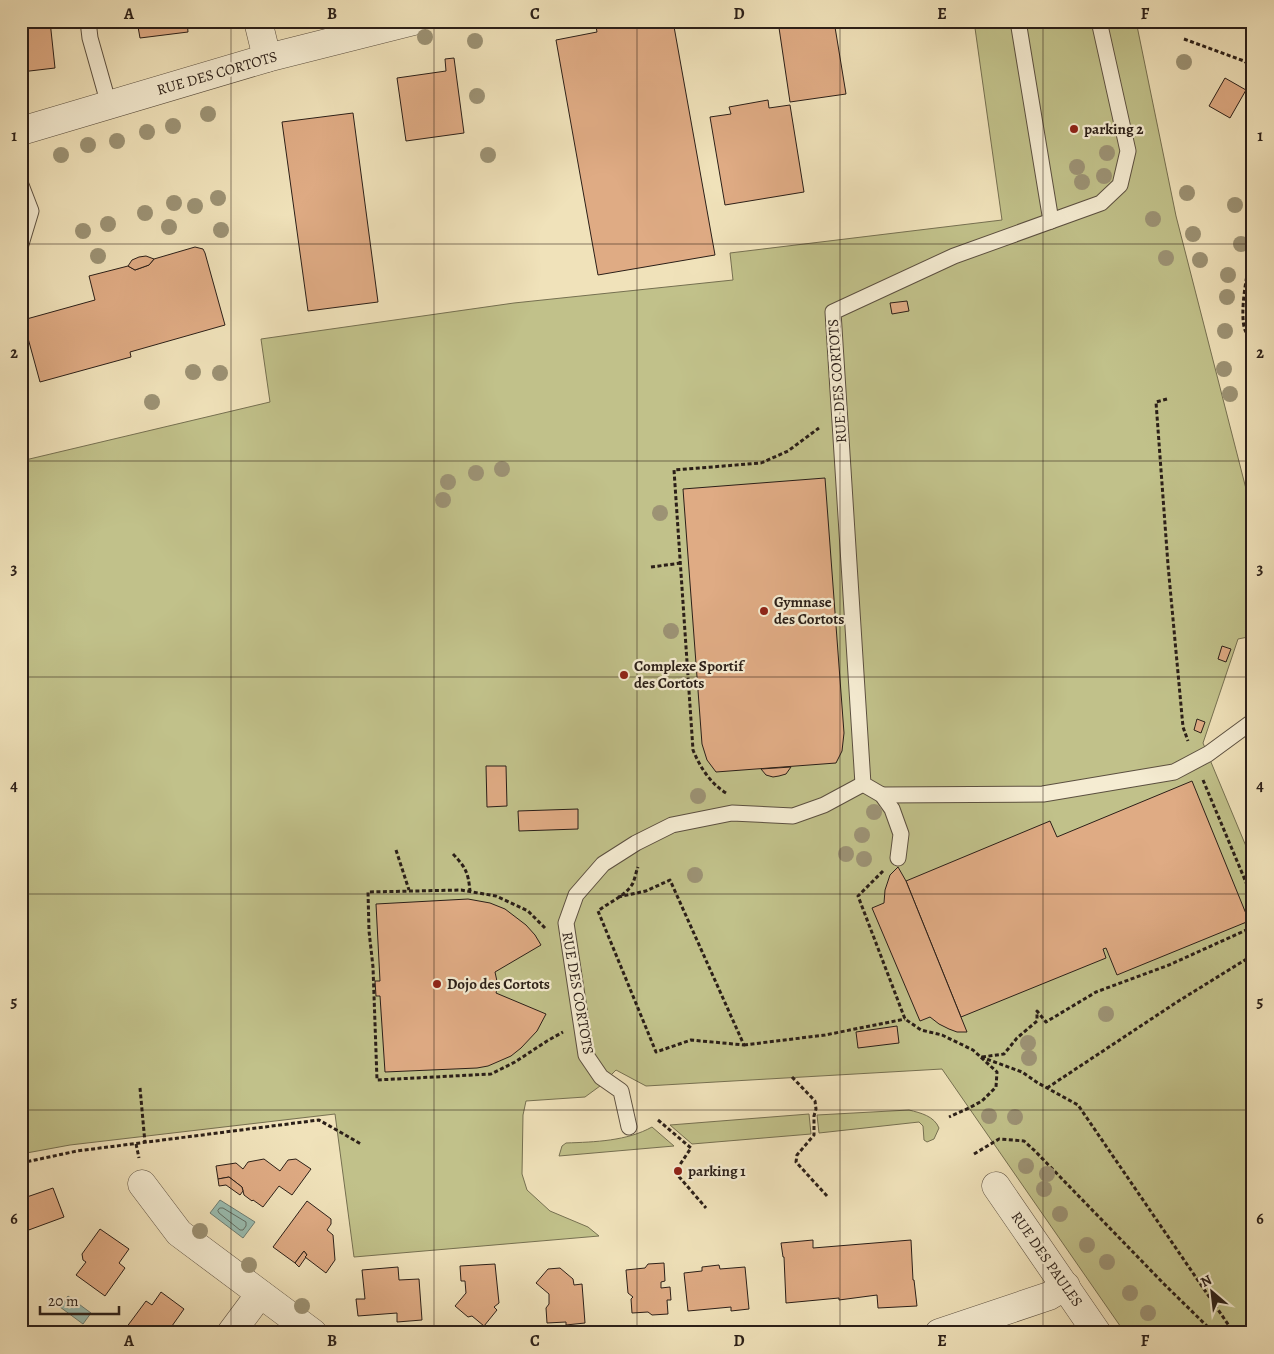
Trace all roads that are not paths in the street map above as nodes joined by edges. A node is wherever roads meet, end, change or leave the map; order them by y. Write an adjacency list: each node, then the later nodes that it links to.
1 (88, 21): 7 (lane)
2 (258, 21): 6 (street)
3 (414, 21): 6 (street, RUE DES CORTOTS)
4 (1018, 21): 10 (lane)
5 (1099, 21): 10 (lane, RUE DES CORTOTS)
6 (267, 58): 7 (street, RUE DES CORTOTS)
7 (109, 105): 8 (street, RUE DES CORTOTS)
8 (21, 131)
9 (21, 185): 11 (lane)
10 (1051, 221): 13 (lane, RUE DES CORTOTS)
11 (21, 244)
12 (1253, 721): 14 (lane)
13 (863, 784): 14 (lane); 16 (lane, RUE DES CORTOTS)
14 (882, 795): 15 (lane)
15 (898, 858)
16 (629, 1128)
17 (142, 1184): 20 (street)
18 (996, 1186): 19 (street, RUE DES PAULES)
19 (1066, 1286): 23 (street); 24 (street, RUE DES PAULES)
20 (260, 1294): 21 (street); 22 (street)
21 (231, 1333)
22 (313, 1333)
23 (939, 1333)
24 (1098, 1333)

